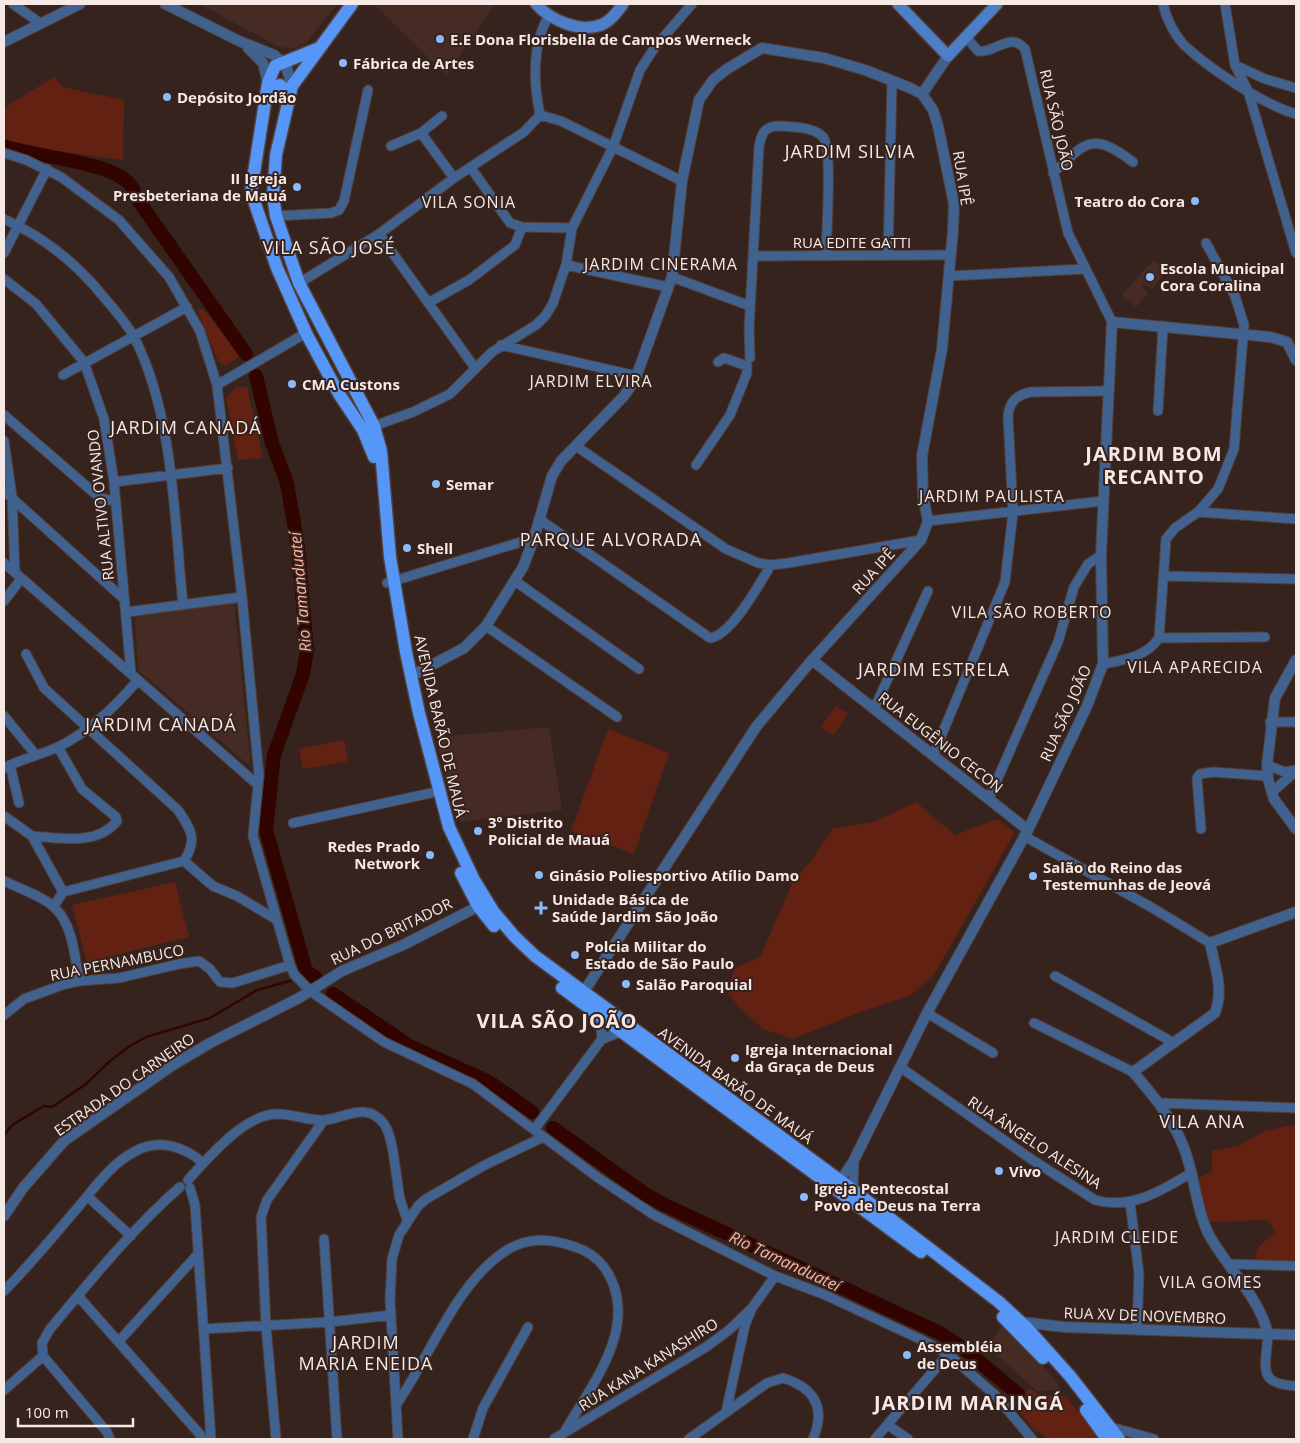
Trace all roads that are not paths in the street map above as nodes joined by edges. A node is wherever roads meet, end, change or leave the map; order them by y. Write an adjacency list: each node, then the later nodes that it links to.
1 (13, 4): 13 (street)
2 (80, 4): 13 (street)
3 (165, 4): 15 (street, AVENIDA BARÃO DE MAUÁ)
4 (352, 4): 17 (main road)
5 (536, 4): 12 (main road)
6 (623, 4): 12 (main road)
7 (692, 4): 35 (street)
8 (898, 4): 18 (main road)
9 (997, 4): 14 (main road)
10 (1163, 4): 26 (street)
11 (1225, 4): 20 (street)
12 (549, 15): 31 (street)
13 (40, 23): 16 (street)
14 (965, 36): 18 (main road); 40 (street, RUA SÃO JOÃO)
15 (239, 41): 19 (street, AVENIDA BARÃO DE MAUÁ); 22 (street, AVENIDA BARÃO DE MAUÁ)
16 (4, 42)
17 (319, 48): 19 (main road); 23 (main road)
18 (948, 56): 27 (street)
19 (282, 62): 22 (main road); 23 (street)
20 (1234, 65): 24 (street); 26 (street)
21 (892, 81): 27 (street); 42 (street); 54 (street)
22 (268, 83): 28 (main road, AVENIDA BARÃO DE MAUÁ)
23 (292, 86): 29 (main road, AVENIDA BARÃO DE MAUÁ)
24 (1296, 88)
25 (368, 90): 43 (street)
26 (1248, 91): 30 (street); 49 (street)
27 (922, 94): 55 (street, RUA IPÊ)
28 (265, 102): 29 (main road); 68 (main road, AVENIDA BARÃO DE MAUÁ)
29 (287, 110): 43 (main road, AVENIDA BARÃO DE MAUÁ)
30 (1296, 114)
31 (540, 115): 35 (street); 38 (street)
32 (442, 116): 33 (street)
33 (421, 133): 34 (street); 41 (street)
34 (391, 146)
35 (613, 147): 42 (street); 47 (street)
36 (4, 153): 39 (street)
37 (1133, 162): 40 (street)
38 (471, 168): 41 (street); 46 (street)
39 (47, 169): 45 (street); 65 (street)
40 (1053, 173): 58 (street, RUA SÃO JOÃO)
41 (454, 178): 48 (street)
42 (682, 181): 61 (street)
43 (276, 216): 62 (main road, AVENIDA BARÃO DE MAUÁ)
44 (4, 219): 45 (street)
45 (19, 226): 51 (street); 70 (street)
46 (522, 227): 47 (street); 63 (street)
47 (572, 228): 57 (street)
48 (379, 234): 62 (street); 63 (street)
49 (1295, 242): 52 (street)
50 (1206, 243): 69 (street)
51 (4, 253)
52 (1296, 253)
53 (826, 255): 54 (street, RUA EDITE GATTI); 56 (street, RUA EDITE GATTI); 56 (street)
54 (888, 255): 55 (street, RUA EDITE GATTI)
55 (951, 255): 59 (street, RUA IPÊ)
56 (753, 256): 64 (street)
57 (566, 265): 61 (street); 72 (street)
58 (1085, 269): 59 (street); 66 (street, RUA SÃO JOÃO)
59 (949, 276): 101 (street, RUA IPÊ)
60 (4, 279): 75 (street, RUA ALTIVO OVANDO)
61 (670, 282): 64 (street); 79 (street)
62 (299, 283): 81 (main road, AVENIDA BARÃO DE MAUÁ)
63 (428, 303): 77 (street)
64 (750, 306): 73 (street)
65 (187, 307): 70 (street); 80 (street)
66 (1112, 322): 67 (street); 82 (street, RUA SÃO JOÃO)
67 (1163, 326): 69 (street); 84 (street)
68 (306, 333): 80 (street); 83 (main road, AVENIDA BARÃO DE MAUÁ)
69 (1245, 334): 71 (street); 98 (street)
70 (133, 336): 75 (street); 91 (street)
71 (1292, 340): 74 (street)
72 (501, 345): 77 (street); 79 (street)
73 (750, 358)
74 (1296, 360)
75 (84, 362): 78 (street); 92 (street, RUA ALTIVO OVANDO)
76 (718, 362): 89 (street)
77 (475, 368): 86 (street)
78 (63, 375)
79 (637, 376): 88 (street)
80 (217, 385): 90 (street)
81 (353, 386): 83 (main road); 86 (main road, AVENIDA BARÃO DE MAUÁ)
82 (1109, 391): 96 (street, RUA SÃO JOÃO); 97 (street)
83 (339, 394): 111 (main road, AVENIDA BARÃO DE MAUÁ)
84 (1158, 411)
85 (4, 415): 95 (street)
86 (374, 426): 111 (main road, AVENIDA BARÃO DE MAUÁ)
87 (4, 440): 94 (street)
88 (576, 446): 99 (street); 106 (street)
89 (696, 465)
90 (228, 468): 91 (street); 113 (street)
91 (170, 476): 92 (street); 116 (street)
92 (114, 482): 95 (street, RUA ALTIVO OVANDO)
93 (4, 491): 94 (street)
94 (12, 498): 107 (street); 114 (street)
95 (115, 501): 114 (street, RUA ALTIVO OVANDO)
96 (1103, 502): 97 (street); 104 (street, RUA SÃO JOÃO)
97 (1013, 512): 101 (street); 136 (street)
98 (1198, 512): 100 (street); 108 (street)
99 (539, 519): 102 (street); 106 (street)
100 (1296, 519)
101 (928, 521): 103 (street, RUA IPÊ)
102 (534, 538): 110 (street); 111 (street)
103 (921, 540): 106 (street); 122 (street, RUA IPÊ)
104 (1101, 555): 124 (street, RUA SÃO JOÃO); 144 (street)
105 (4, 563): 107 (street)
106 (771, 565)
107 (18, 576): 115 (street); 126 (street)
108 (1164, 576): 109 (street); 120 (street)
109 (1296, 579)
110 (515, 581): 118 (street); 125 (street)
111 (390, 582): 127 (main road, AVENIDA BARÃO DE MAUÁ)
112 (928, 591): 128 (street)
113 (242, 598): 116 (street); 141 (street)
114 (124, 599): 117 (street, RUA ALTIVO OVANDO)
115 (4, 601)
116 (183, 605): 117 (street)
117 (127, 612): 126 (street, RUA ALTIVO OVANDO)
118 (486, 626): 127 (street); 130 (street)
119 (1265, 637): 120 (street)
120 (1159, 638): 124 (street)
121 (26, 654): 133 (street)
122 (812, 660): 128 (street, RUA EUGÊNIO CECON); 165 (street, RUA IPÊ)
123 (1296, 660): 131 (street)
124 (1103, 664): 150 (street, RUA SÃO JOÃO)
125 (639, 669)
126 (135, 677): 133 (street); 141 (street)
127 (408, 677): 143 (main road, AVENIDA BARÃO DE MAUÁ); 155 (main road, AVENIDA BARÃO DE MAUÁ)
128 (874, 709): 136 (street, RUA EUGÊNIO CECON)
129 (4, 716): 135 (street)
130 (617, 717)
131 (1270, 722): 132 (street); 137 (street)
132 (1296, 722)
133 (89, 728): 134 (street); 152 (street)
134 (58, 747): 135 (street); 151 (street)
135 (35, 754): 138 (street)
136 (933, 756): 144 (street, RUA EUGÊNIO CECON)
137 (1267, 765): 139 (street); 140 (street)
138 (7, 767): 145 (street)
139 (1296, 770): 142 (street)
140 (1268, 776): 142 (street); 148 (street)
141 (258, 785): 158 (street)
142 (1272, 792): 149 (street)
143 (431, 793): 147 (street); 155 (main road, AVENIDA BARÃO DE MAUÁ)
144 (989, 798): 150 (street, RUA EUGÊNIO CECON)
145 (18, 803)
146 (4, 816): 151 (street)
147 (292, 822)
148 (1200, 829)
149 (1296, 829)
150 (1026, 832): 159 (street); 166 (street, RUA SÃO JOÃO)
151 (32, 836): 154 (street)
152 (184, 861): 154 (street); 158 (street)
153 (4, 881): 156 (street)
154 (63, 892): 156 (street)
155 (483, 904): 162 (main road, AVENIDA BARÃO DE MAUÁ); 164 (street, RUA DO BRITADOR); 165 (main road, AVENIDA BARÃO DE MAUÁ)
156 (54, 906): 163 (street)
157 (1296, 912): 159 (street)
158 (277, 920): 160 (street)
159 (1210, 943): 173 (street)
160 (290, 964): 163 (street, RUA PERNAMBUCO); 164 (street)
161 (1055, 976): 173 (street)
162 (550, 978): 165 (main road); 168 (main road, AVENIDA BARÃO DE MAUÁ)
163 (79, 981): 167 (street, RUA PERNAMBUCO)
164 (310, 991): 180 (street); 190 (street, ESTRADA DO CARNEIRO)
165 (583, 993): 171 (main road, AVENIDA BARÃO DE MAUÁ)
166 (927, 1012): 174 (street); 175 (street, RUA SÃO JOÃO)
167 (4, 1014)
168 (600, 1017): 170 (main road, AVENIDA BARÃO DE MAUÁ); 172 (street)
169 (1034, 1023): 176 (street)
170 (621, 1032): 171 (street); 172 (street); 186 (main road, AVENIDA BARÃO DE MAUÁ)
171 (638, 1033): 186 (main road, AVENIDA BARÃO DE MAUÁ)
172 (602, 1039): 180 (street)
173 (1174, 1043): 176 (street)
174 (993, 1053)
175 (900, 1066): 182 (street, RUA SÃO JOÃO); 189 (street, RUA ÂNGELO ALESINA)
176 (1133, 1072): 177 (street)
177 (1159, 1103): 178 (street); 184 (street)
178 (1296, 1108)
179 (324, 1120): 183 (street); 191 (street); 204 (street)
180 (534, 1130): 181 (street)
181 (543, 1137): 191 (street); 197 (street)
182 (855, 1158): 186 (street, RUA SÃO JOÃO); 187 (street, RUA SÃO JOÃO)
183 (203, 1163): 185 (street); 188 (street)
184 (1191, 1173): 189 (street, RUA ÂNGELO ALESINA); 195 (street)
185 (186, 1185): 192 (street); 194 (street)
186 (837, 1185): 187 (main road, AVENIDA BARÃO DE MAUÁ); 219 (main road, AVENIDA BARÃO DE MAUÁ)
187 (853, 1190): 203 (main road, AVENIDA BARÃO DE MAUÁ)
188 (87, 1196): 192 (street); 198 (street)
189 (1130, 1202): 207 (street)
190 (4, 1216)
191 (407, 1220): 201 (street)
192 (130, 1236): 199 (street)
193 (324, 1239): 202 (street)
194 (198, 1254): 206 (street); 210 (street)
195 (1229, 1264): 196 (street); 208 (street)
196 (1296, 1266)
197 (775, 1276): 200 (street); 211 (street)
198 (4, 1290)
199 (78, 1296): 210 (street); 212 (street)
200 (752, 1308): 216 (street); 218 (street, RUA KANA KANASHIRO)
201 (391, 1315): 202 (street); 215 (street)
202 (330, 1322): 204 (street); 224 (street)
203 (1021, 1322): 207 (street, RUA XV DE NOVEMBRO); 219 (main road, AVENIDA BARÃO DE MAUÁ)
204 (266, 1326): 206 (street); 223 (street)
205 (528, 1327): 226 (street)
206 (204, 1329): 222 (street)
207 (1137, 1329): 208 (street, RUA XV DE NOVEMBRO)
208 (1268, 1334): 209 (street, RUA XV DE NOVEMBRO); 213 (street)
209 (1296, 1335)
210 (119, 1341): 221 (street)
211 (948, 1354): 217 (street); 232 (street)
212 (43, 1356): 214 (street); 220 (street)
213 (1296, 1386)
214 (4, 1390)
215 (396, 1405): 218 (street); 225 (street)
216 (726, 1412): 228 (street); 229 (street)
217 (888, 1425): 230 (street); 231 (street)
218 (565, 1431): 227 (street, RUA KANA KANASHIRO)
219 (1109, 1433): 233 (main road, AVENIDA BARÃO DE MAUÁ); 234 (street)
220 (110, 1439)
221 (204, 1439)
222 (210, 1439)
223 (276, 1439)
224 (337, 1439)
225 (398, 1439)
226 (473, 1439)
227 (554, 1439)
228 (689, 1439)
229 (813, 1439)
230 (875, 1439)
231 (908, 1439)
232 (1032, 1439)
233 (1119, 1439)
234 (1154, 1439)

